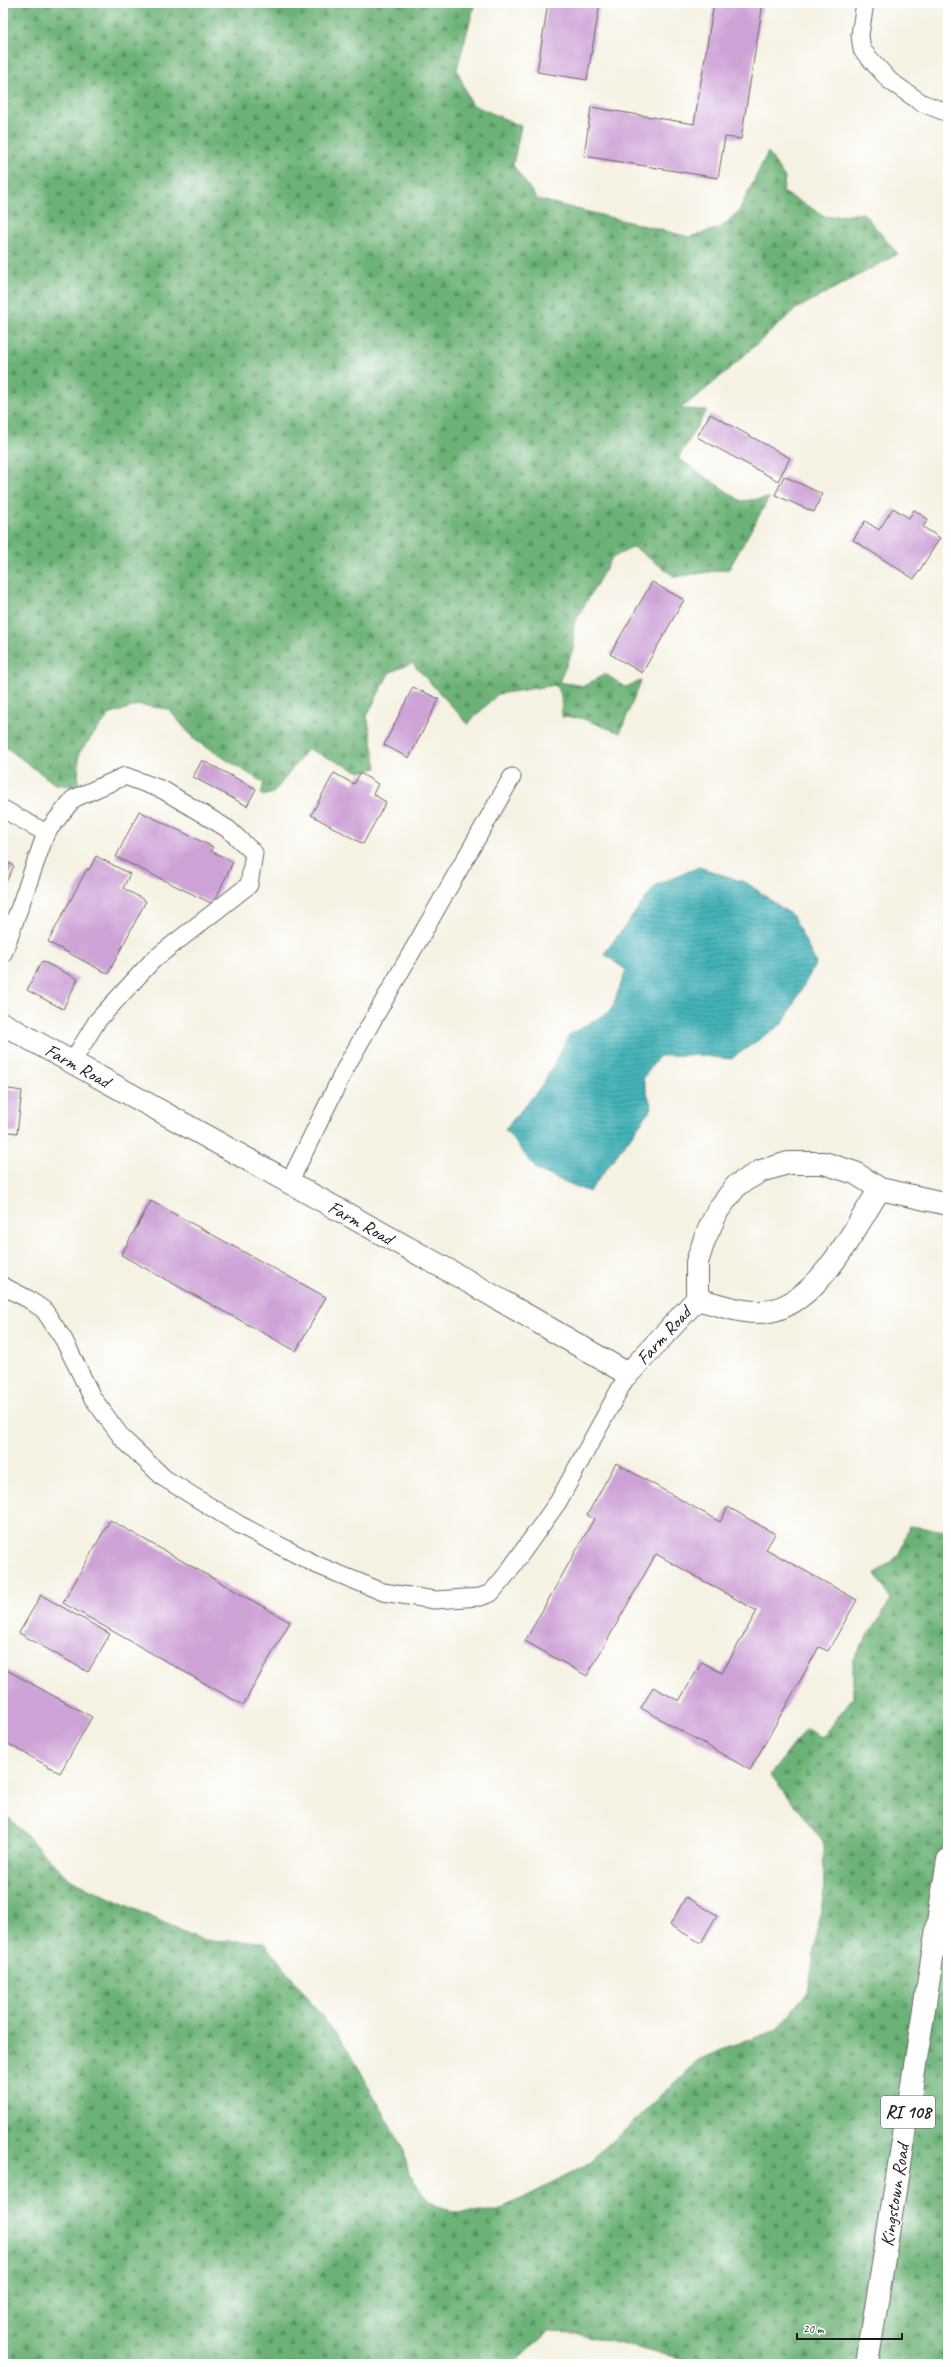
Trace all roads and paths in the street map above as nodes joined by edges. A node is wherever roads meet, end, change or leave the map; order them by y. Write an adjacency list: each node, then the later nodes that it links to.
1 (865, 3): 2 (lane)
2 (948, 113)
3 (512, 777): 9 (lane)
4 (3, 809): 5 (lane)
5 (46, 833): 6 (lane); 8 (lane)
6 (3, 954)
7 (3, 1024): 8 (street, Farm Road)
8 (72, 1062): 9 (street, Farm Road)
9 (289, 1183): 14 (street, Farm Road)
10 (880, 1189): 11 (street, Farm Road); 13 (street, Farm Road); 13 (street, Farm Road)
11 (948, 1204)
12 (3, 1286): 14 (lane)
13 (697, 1299): 14 (street, Farm Road)
14 (628, 1374)
15 (948, 1860): 16 (street, Kingstown Road / RI 108)
16 (867, 2364)

